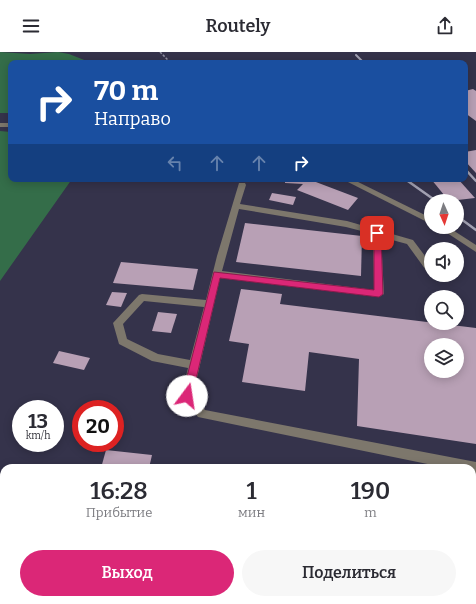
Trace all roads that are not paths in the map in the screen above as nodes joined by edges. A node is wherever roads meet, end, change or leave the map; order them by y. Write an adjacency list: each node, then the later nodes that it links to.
1 (352, 182): 4 (street)
2 (242, 185): 3 (street)
3 (236, 206): 5 (street); 9 (street)
4 (424, 218)
5 (377, 233): 8 (street); 9 (street)
6 (453, 234): 7 (street)
7 (476, 249)
8 (424, 262)
9 (216, 274): 10 (street)
10 (209, 304): 11 (street); 11 (street)
11 (194, 365): 12 (street)
12 (456, 464)

